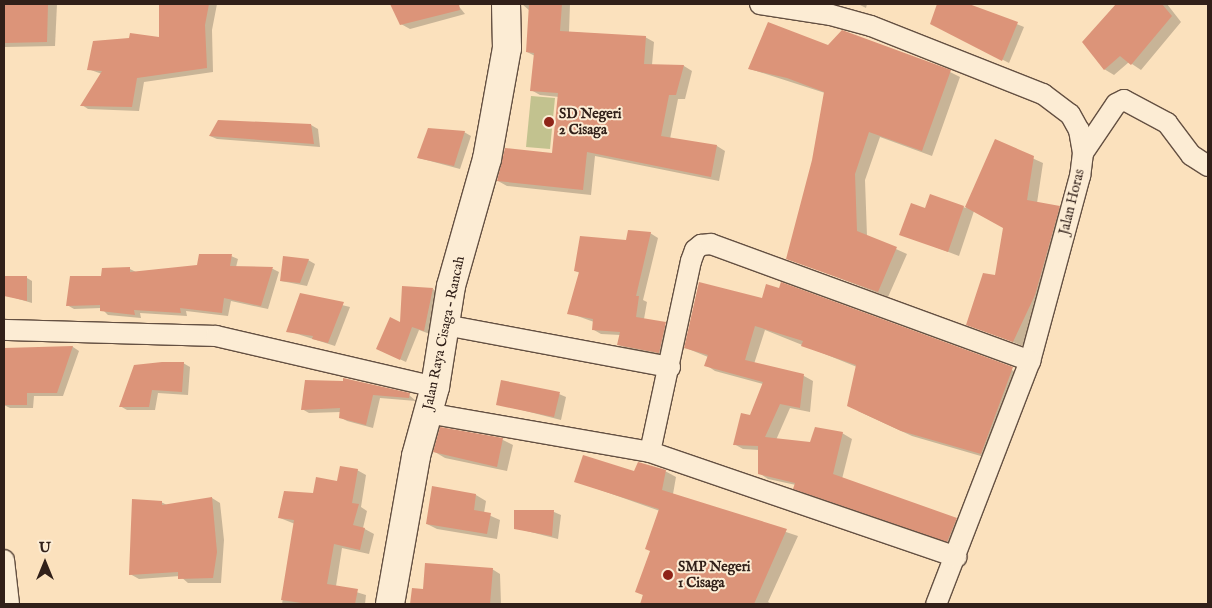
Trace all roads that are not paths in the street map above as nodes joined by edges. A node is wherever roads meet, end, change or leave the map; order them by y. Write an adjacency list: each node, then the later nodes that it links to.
1 (506, 4): 5 (main road, Jalan Raya Cisaga – Rancah)
2 (760, 4): 3 (street, Jalan Horas)
3 (1084, 152): 4 (street); 7 (street, Jalan Horas)
4 (1208, 166)
5 (446, 325): 8 (street); 9 (main road, Jalan Raya Cisaga – Rancah)
6 (4, 330): 9 (street)
7 (1030, 361): 8 (street); 12 (street, Jalan Horas)
8 (670, 367): 11 (street)
9 (435, 387): 10 (main road, Jalan Raya Cisaga – Rancah)
10 (427, 413): 11 (street); 15 (main road, Jalan Raya Cisaga – Rancah)
11 (650, 452): 12 (street)
12 (956, 557): 16 (street, Jalan Horas)
13 (4, 560): 14 (street)
14 (9, 604)
15 (390, 604)
16 (936, 604)

